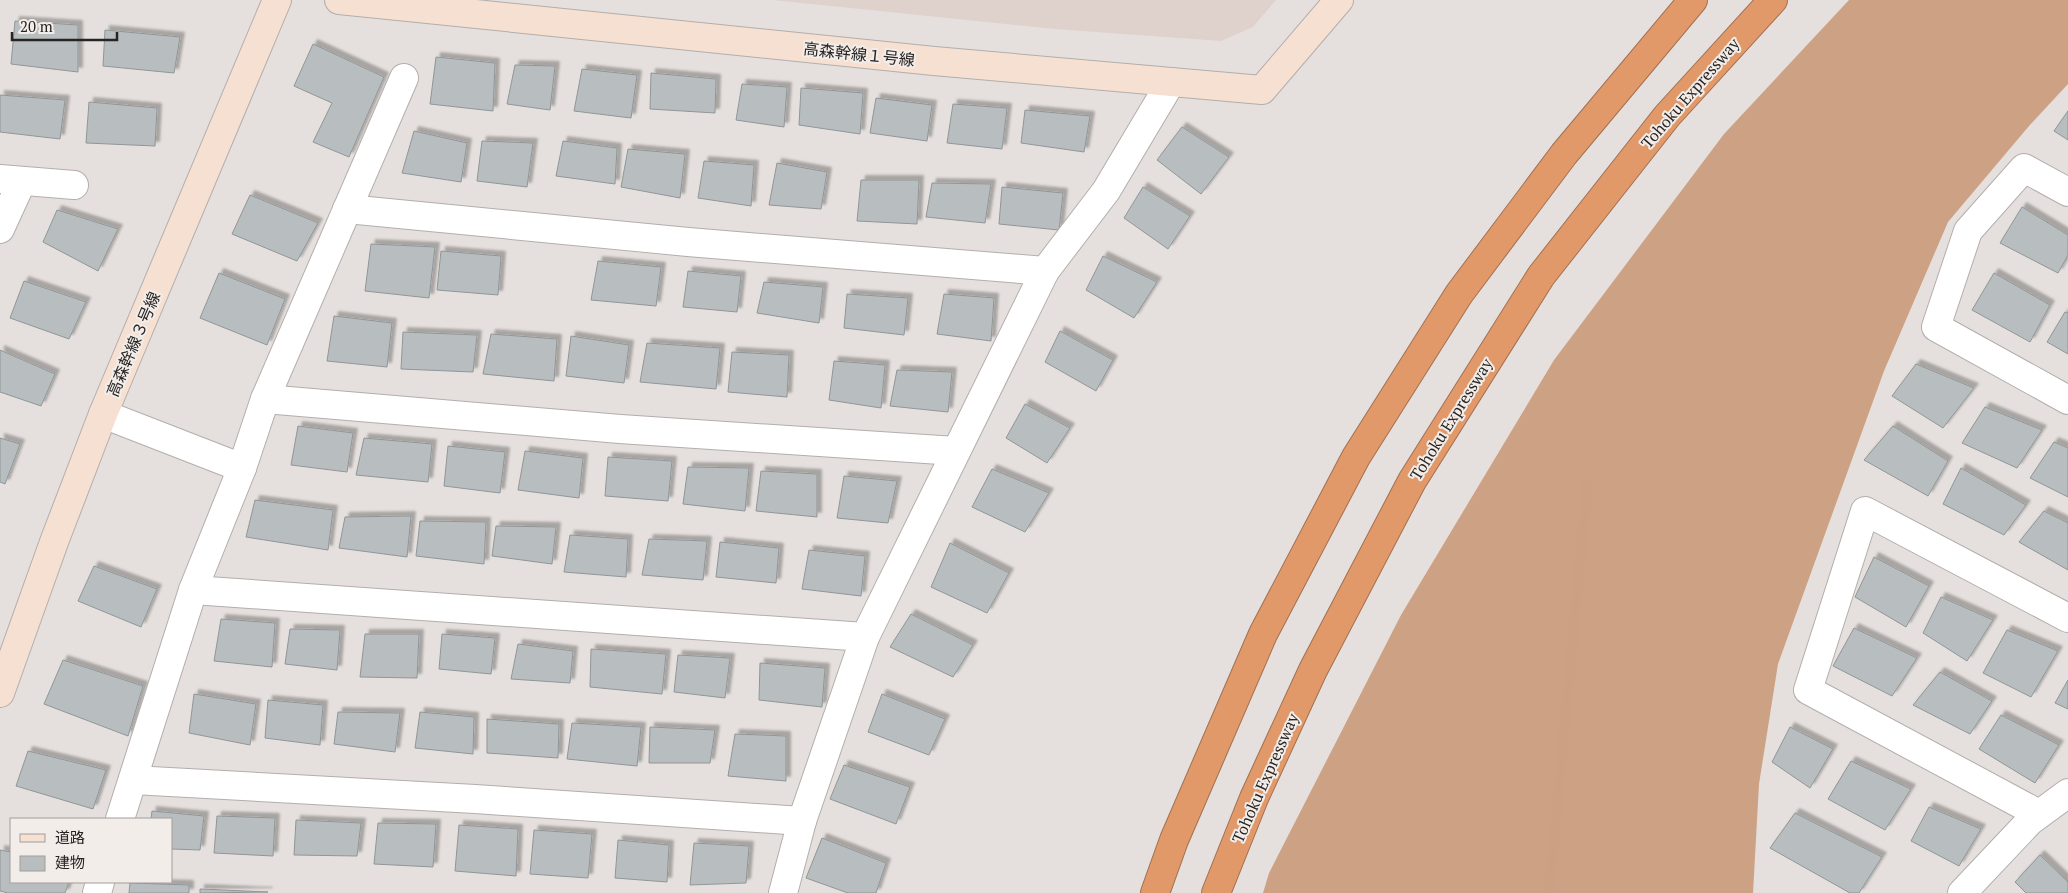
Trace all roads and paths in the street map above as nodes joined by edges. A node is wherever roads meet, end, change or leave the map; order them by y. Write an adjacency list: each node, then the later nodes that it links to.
1 (276, 0): 16 (street, 高森幹線３号線)
2 (339, 0): 7 (street, 高森幹線１号線)
3 (1339, 0): 7 (street, 高森幹線１号線)
4 (1694, 0): 29 (highway)
5 (1773, 0): 30 (highway, Tohoku Expressway)
6 (404, 78): 11 (street)
7 (1171, 82): 13 (street)
8 (11, 180): 9 (street); 12 (street)
9 (74, 185)
10 (2068, 192): 15 (street)
11 (347, 209): 13 (street); 14 (street)
12 (0, 229)
13 (1045, 271): 17 (street)
14 (265, 399): 17 (street); 18 (street)
15 (2068, 400)
16 (104, 414): 18 (street); 22 (street, 高森幹線３号線)
17 (956, 451): 21 (street)
18 (242, 468): 19 (street)
19 (193, 590): 21 (street); 23 (street)
20 (2068, 618): 25 (street)
21 (864, 637): 27 (street)
22 (0, 693)
23 (133, 780): 26 (street); 27 (street)
24 (2068, 793): 25 (street)
25 (2039, 814): 31 (street)
26 (120, 818)
27 (802, 821): 28 (street)
28 (783, 893)
29 (1155, 893)
30 (1216, 893)
31 (1962, 893)

